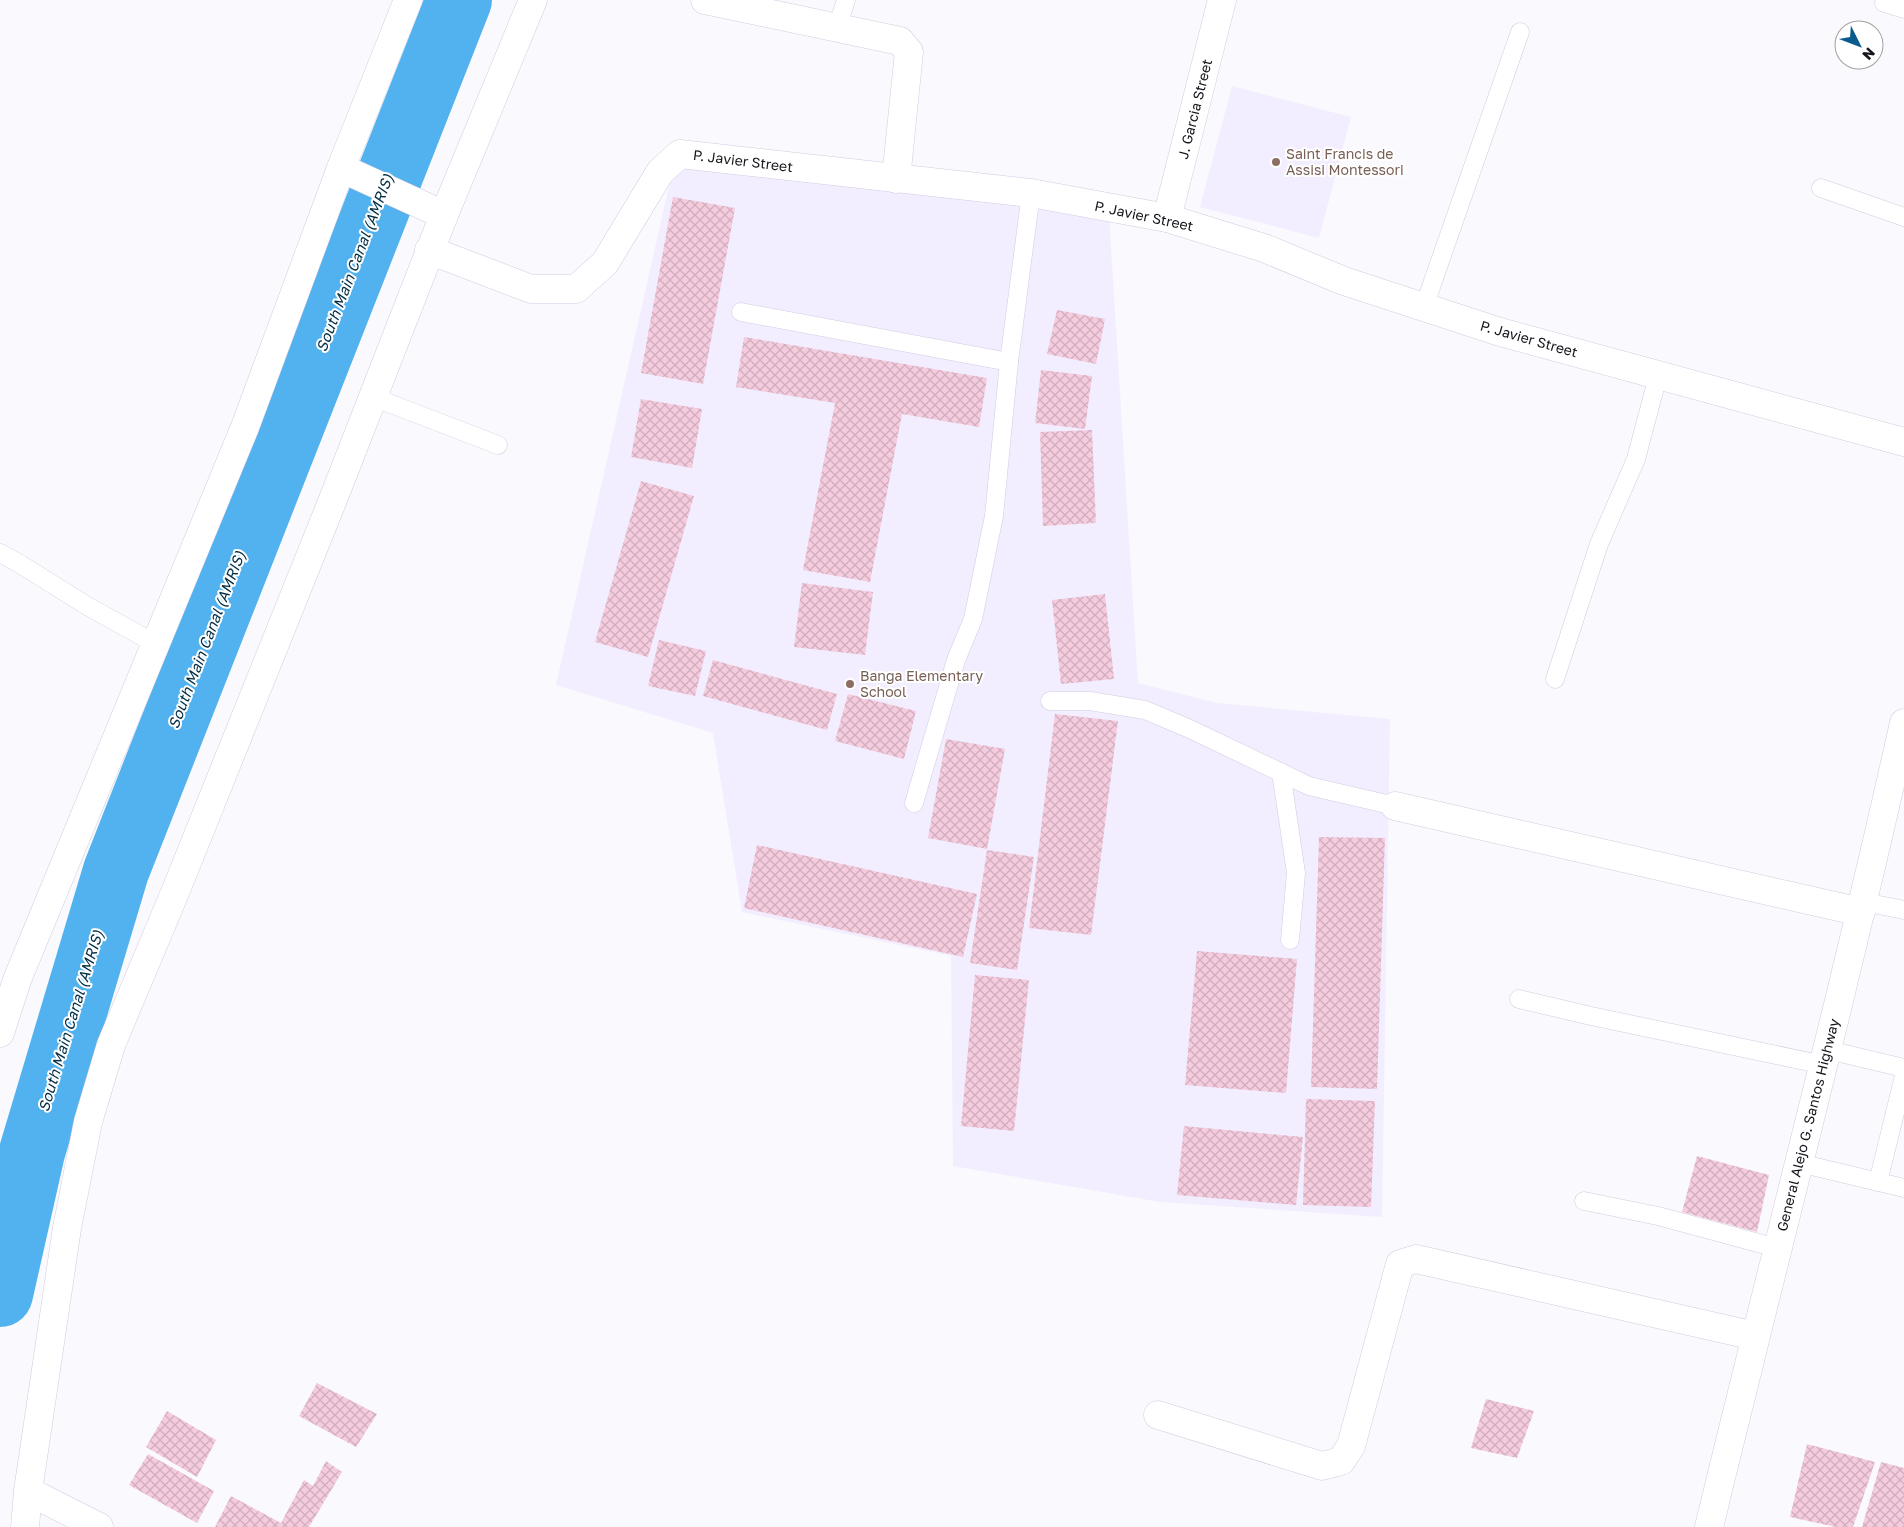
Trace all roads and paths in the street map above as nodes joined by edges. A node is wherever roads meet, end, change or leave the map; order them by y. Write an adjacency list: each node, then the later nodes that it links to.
1 (408, 0): 10 (street)
2 (534, 0): 14 (street)
3 (705, 0): 8 (street)
4 (846, 0): 8 (lane)
5 (1222, 0): 16 (street, J. Garcia Street)
6 (1884, 3): 7 (lane)
7 (1904, 8)
8 (837, 28): 11 (street)
9 (1520, 32): 18 (lane)
10 (340, 168): 14 (street); 26 (street)
11 (896, 179): 13 (street, P. Javier Street); 17 (street, P. Javier Street)
12 (1821, 188): 15 (lane)
13 (1031, 194): 16 (street, P. Javier Street); 20 (lane)
14 (436, 211): 17 (street)
15 (1904, 217)
16 (1167, 218): 18 (street, P. Javier Street)
17 (429, 250): 22 (street)
18 (1424, 307): 21 (street, P. Javier Street)
19 (741, 312): 20 (lane)
20 (1009, 362): 31 (lane)
21 (1658, 376): 23 (street, P. Javier Street); 27 (lane)
22 (373, 397): 24 (lane); 48 (street)
23 (1904, 442)
24 (498, 445)
25 (0, 553): 26 (lane)
26 (156, 644): 37 (street)
27 (1555, 679)
28 (1050, 700): 30 (lane)
29 (1904, 723): 33 (street, General Alejo G. Santos Highway)
30 (1281, 772): 32 (lane); 35 (lane)
31 (914, 802)
32 (1395, 806): 33 (street)
33 (1863, 907): 34 (lane); 38 (street, General Alejo G. Santos Highway)
34 (1904, 910)
35 (1290, 940)
36 (1519, 999): 38 (lane)
37 (0, 1033)
38 (1826, 1058): 39 (lane); 41 (street, General Alejo G. Santos Highway)
39 (1904, 1068)
40 (1904, 1076): 42 (lane)
41 (1799, 1163): 42 (lane); 45 (street, General Alejo G. Santos Highway)
42 (1878, 1182): 43 (lane)
43 (1904, 1188)
44 (1584, 1201): 45 (lane)
45 (1777, 1248): 46 (street, General Alejo G. Santos Highway)
46 (1755, 1336): 47 (street); 51 (street, General Alejo G. Santos Highway)
47 (1158, 1415)
48 (28, 1491): 49 (street); 50 (street)
49 (25, 1527)
50 (99, 1527)
51 (1709, 1527)

